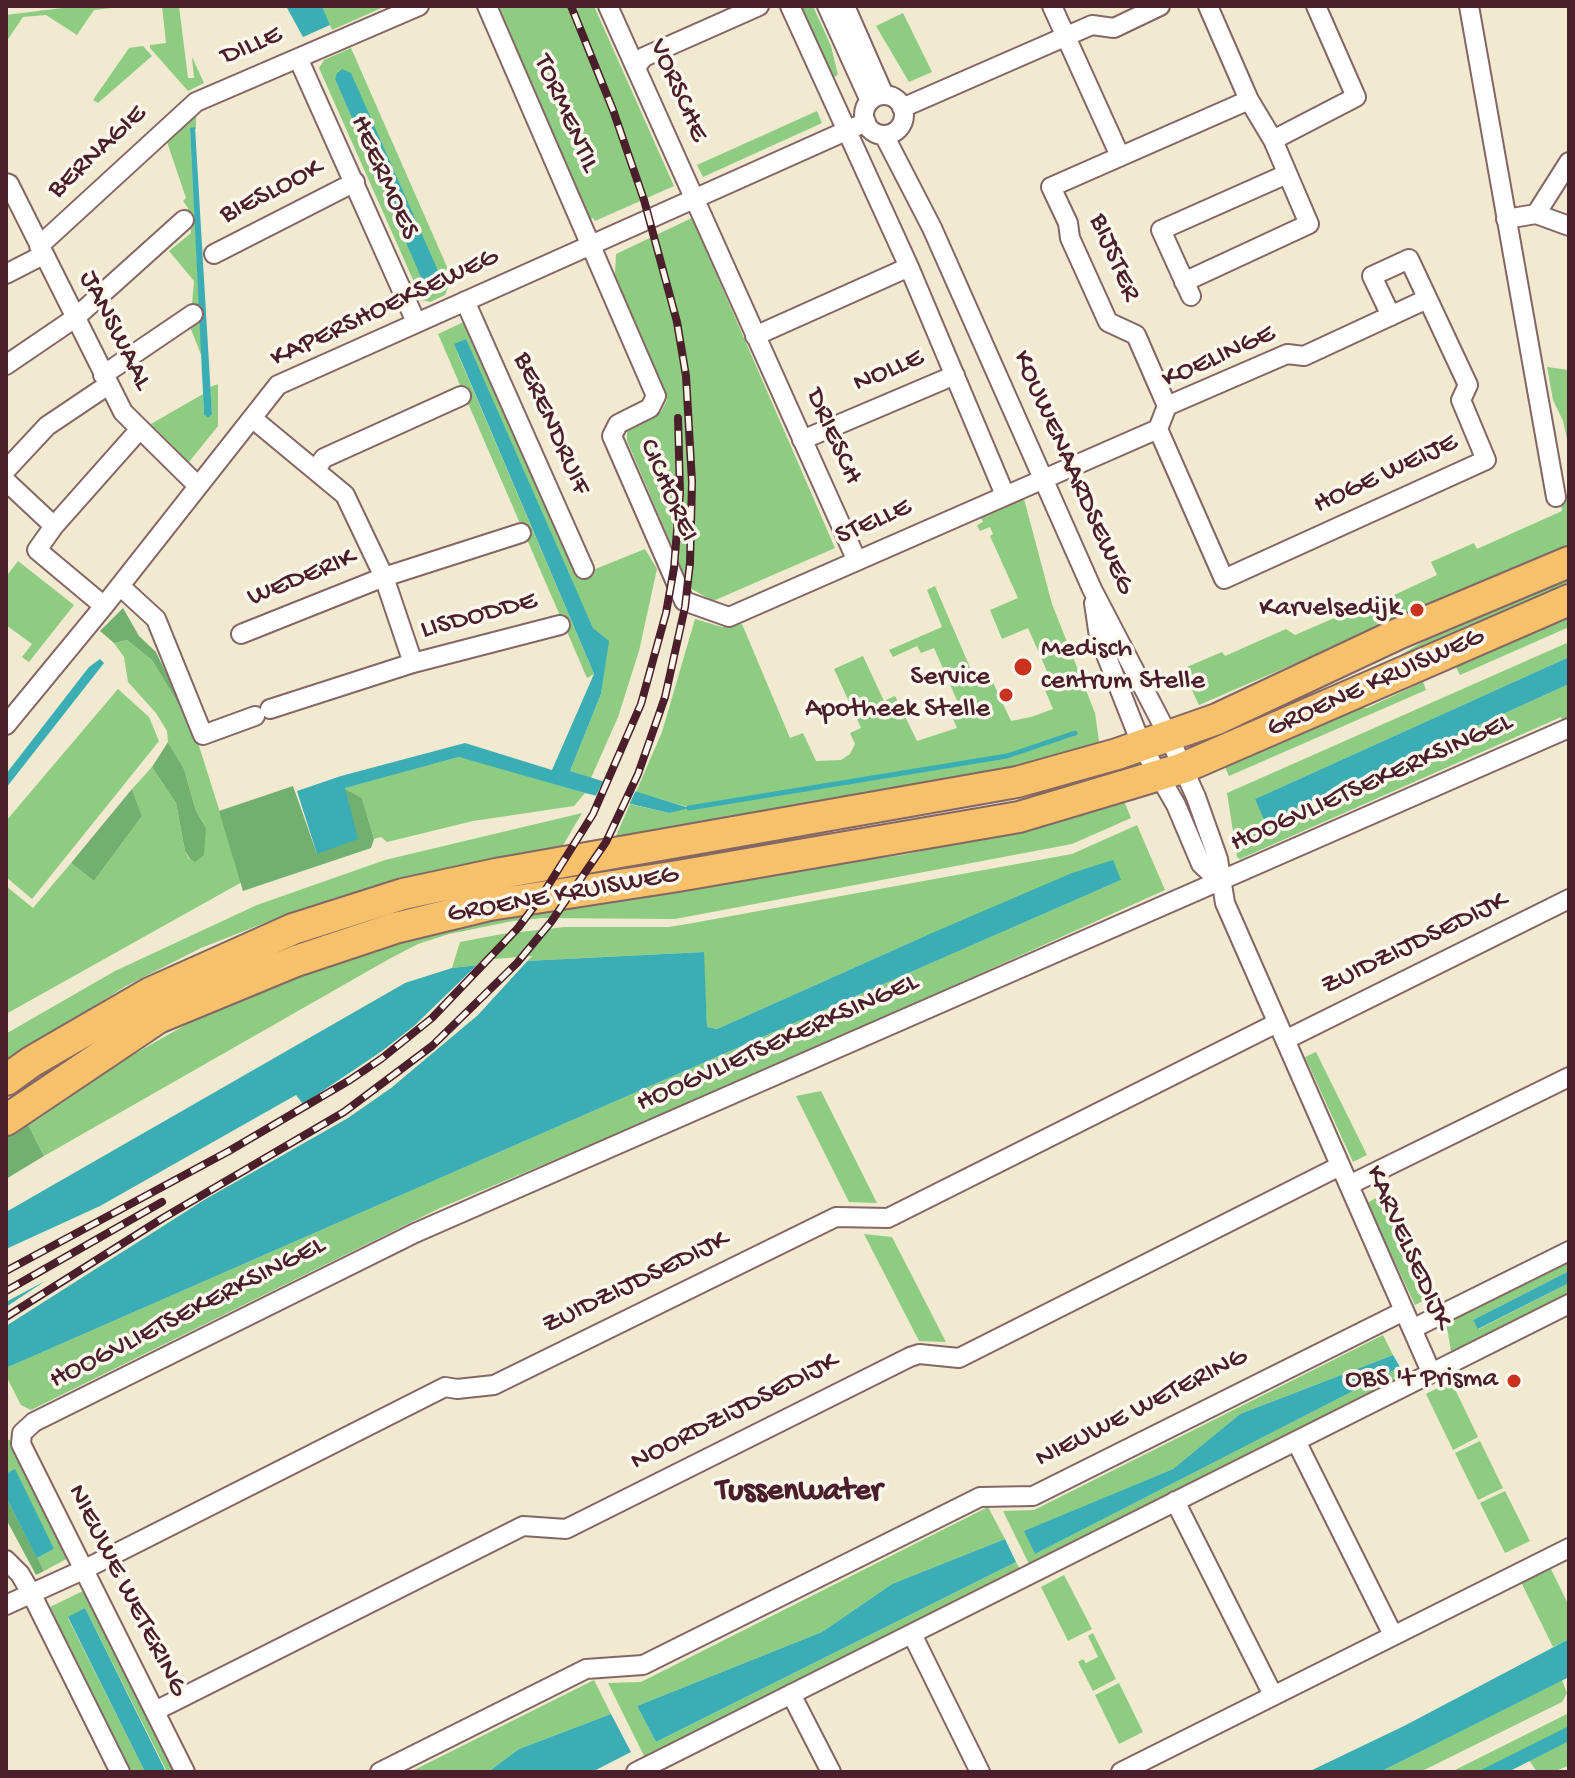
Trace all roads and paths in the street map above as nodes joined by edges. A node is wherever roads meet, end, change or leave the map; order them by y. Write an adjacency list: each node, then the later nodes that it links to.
1 (419, 6): 14 (street, DILLE)
2 (487, 6): 34 (street, TORMENTIL)
3 (608, 6): 15 (street, VORSCHE)
4 (759, 6): 15 (street)
5 (790, 6): 21 (street)
6 (827, 6): 16 (street)
7 (845, 6): 16 (street)
8 (1052, 6): 13 (street)
9 (1160, 6): 13 (street)
10 (1208, 6): 17 (street)
11 (1316, 6): 23 (street)
12 (1469, 6): 31 (street)
13 (1066, 36): 19 (street); 24 (street)
14 (298, 58): 18 (street, DILLE); 27 (street, HEERMOES)
15 (636, 67): 29 (street, VORSCHE)
16 (877, 98): 19 (street); 20 (street)
17 (1249, 100): 23 (street); 24 (street, BIJSTER)
18 (196, 102): 35 (street, BERNAGIE)
19 (902, 108): 22 (street)
20 (866, 122): 21 (street, KAPERSHOEKSEWEG); 22 (street)
21 (845, 131): 29 (street, KAPERSHOEKSEWEG); 37 (street)
22 (891, 131): 57 (street, KOUWENAARDSEWEG)
23 (1273, 140): 26 (street)
24 (1120, 156): 50 (street, BIJSTER)
25 (1569, 162): 30 (street)
26 (1287, 174): 26 (street)
27 (355, 182): 36 (street, BIESLOOK); 44 (street, HEERMOES)
28 (6, 183): 35 (street, JANSWAAL)
29 (694, 199): 34 (street, KAPERSHOEKSEWEG); 45 (street, DRIESCH)
30 (1536, 214): 31 (street); 33 (street)
31 (1506, 219): 61 (street)
32 (184, 220): 43 (street)
33 (1569, 226)
34 (592, 245): 40 (street, KAPERSHOEKSEWEG); 72 (street, CICHOREI)
35 (41, 250): 38 (street, BERNAGIE); 43 (street, JANSWAAL)
36 (214, 254)
37 (909, 267): 45 (street); 47 (street)
38 (6, 274)
39 (1427, 299): 42 (street, KOELINGE); 42 (street, HOGE WEIJE); 53 (street, HOGE WEIJE)
40 (465, 301): 44 (street, KAPERSHOEKSEWEG); 66 (street, BERENDRUIF)
41 (193, 314): 48 (street)
42 (1391, 316): 50 (street, KOELINGE)
43 (75, 318): 46 (street); 48 (street, JANSWAAL)
44 (416, 322): 51 (street, KAPERSHOEKSEWEG)
45 (755, 336): 54 (street, DRIESCH)
46 (6, 365)
47 (955, 375): 54 (street, NOLLE); 60 (street)
48 (106, 380): 52 (street, JANSWAAL); 55 (street)
49 (461, 396): 56 (street)
50 (1167, 406): 53 (street, KOELINGE)
51 (252, 418): 56 (street); 59 (street, KAPERSHOEKSEWEG)
52 (140, 429): 59 (street, JANSWAAL); 62 (street)
53 (1158, 429): 57 (street, KOELINGE)
54 (802, 440): 64 (street, DRIESCH)
55 (6, 470)
56 (315, 470): 67 (street)
57 (1043, 479): 60 (street, STELLE); 69 (street, KOUWENAARDSEWEG)
58 (6, 481): 62 (street)
59 (198, 486): 68 (street, KAPERSHOEKSEWEG)
60 (1005, 495): 64 (street, STELLE)
61 (1556, 497)
62 (54, 526): 71 (street)
63 (521, 533): 67 (street, WEDERIK)
64 (857, 561): 72 (street, STELLE)
65 (1569, 562): 78 (main road, GROENE KRUISWEG)
66 (584, 569)
67 (384, 577): 74 (street, WEDERIK); 75 (street)
68 (120, 586): 71 (street, KAPERSHOEKSEWEG); 75 (street, LISDODDE)
69 (1092, 589): 78 (street, KOUWENAARDSEWEG); 78 (street)
70 (1569, 600): 79 (main road, GROENE KRUISWEG)
71 (104, 606): 76 (street, KAPERSHOEKSEWEG)
72 (729, 617)
73 (560, 625): 75 (street, LISDODDE)
74 (241, 634)
75 (413, 663)
76 (6, 725)
77 (1569, 728): 80 (street, HOOGVLIETSEKERKSINGEL)
78 (1155, 741): 79 (street); 79 (street); 85 (main road, GROENE KRUISWEG)
79 (1171, 772): 80 (street, KARVELSEDIJK); 86 (main road, GROENE KRUISWEG)
80 (1219, 881): 82 (street, KARVELSEDIJK); 94 (street, HOOGVLIETSEKERKSINGEL)
81 (1569, 899): 83 (street, ZUIDZIJDSEDIJK)
82 (1277, 1023): 83 (street, KARVELSEDIJK); 99 (street, ZUIDZIJDSEDIJK)
83 (1285, 1040): 87 (street, KARVELSEDIJK)
84 (1569, 1077): 88 (street)
85 (6, 1080)
86 (6, 1120)
87 (1340, 1166): 88 (street, KARVELSEDIJK); 105 (street, NOORDZIJDSEDIJK)
88 (1349, 1185): 91 (street, KARVELSEDIJK)
89 (1569, 1251): 92 (street)
90 (1569, 1304): 93 (street)
91 (1404, 1311): 92 (street, KARVELSEDIJK); 109 (street, NIEUWE WETERING)
92 (1412, 1329): 93 (street, KARVELSEDIJK)
93 (1431, 1372): 95 (street)
94 (22, 1433): 99 (street, NIEUWE WETERING)
95 (1296, 1441): 96 (street); 102 (street)
96 (1175, 1501): 101 (street); 104 (street)
97 (1569, 1548): 102 (street)
98 (6, 1560): 100 (street)
99 (83, 1570): 100 (street, ZUIDZIJDSEDIJK); 105 (street, NIEUWE WETERING)
100 (16, 1596): 107 (street)
101 (912, 1634): 103 (street); 112 (street)
102 (1393, 1635): 104 (street)
103 (791, 1694): 110 (street); 111 (street)
104 (1273, 1695): 106 (street)
105 (155, 1711): 108 (street, NIEUWE WETERING)
106 (1125, 1770)
107 (120, 1772)
108 (185, 1772)
109 (380, 1772)
110 (636, 1772)
111 (831, 1772)
112 (980, 1772)

